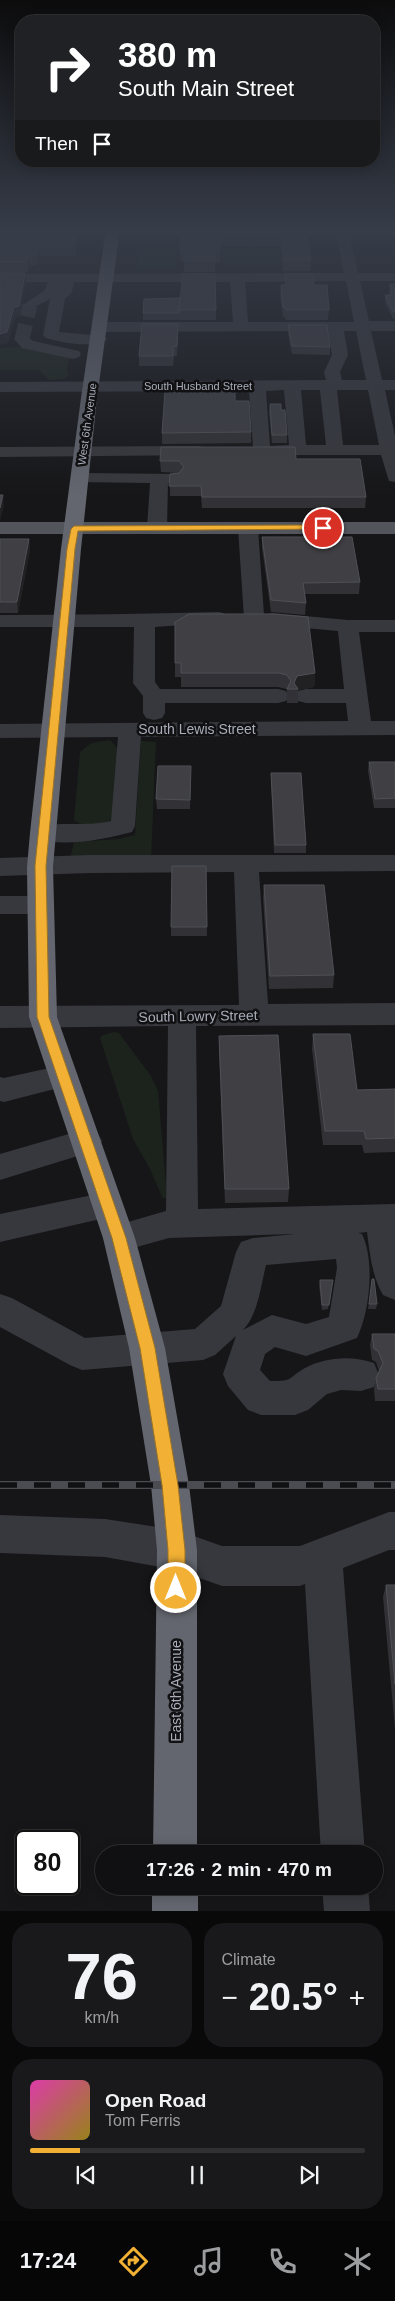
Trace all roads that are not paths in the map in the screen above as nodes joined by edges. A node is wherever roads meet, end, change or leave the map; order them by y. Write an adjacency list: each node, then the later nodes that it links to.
1 (54, 318): 10 (street)
2 (102, 318): 10 (highway, West 6th Avenue)
3 (241, 318): 5 (street)
4 (360, 318): 7 (street)
5 (241, 326): 6 (street); 10 (street)
6 (335, 326): 7 (street); 12 (street)
7 (362, 326): 8 (street); 11 (street)
8 (395, 326)
9 (22, 339): 10 (street)
10 (99, 340): 15 (highway, West 6th Avenue)
11 (370, 355): 12 (street); 13 (street)
12 (340, 356): 18 (street)
13 (375, 385): 14 (street, South Husband Street); 18 (street, South Husband Street); 22 (street)
14 (395, 385)
15 (92, 386): 16 (street, South Husband Street); 19 (street, South Husband Street); 27 (highway, West 6th Avenue)
16 (257, 386): 17 (street, South Husband Street); 25 (street)
17 (292, 386): 18 (street, South Husband Street); 20 (street)
18 (332, 386): 21 (street)
19 (0, 387)
20 (298, 450): 21 (street); 25 (street)
21 (335, 450): 22 (street)
22 (392, 450): 28 (street)
23 (215, 451): 27 (street)
24 (244, 451): 25 (street)
25 (262, 451)
26 (0, 452): 27 (street)
27 (83, 452): 29 (highway, West 6th Avenue)
28 (395, 477)
29 (80, 478): 31 (street); 34 (highway, West 6th Avenue)
30 (0, 528): 34 (main road)
31 (157, 528): 32 (main road); 34 (main road)
32 (248, 528): 33 (main road); 35 (street)
33 (395, 528)
34 (74, 529): 37 (highway, East 6th Avenue)
35 (254, 618): 36 (street); 39 (street)
36 (145, 619): 37 (street); 41 (street)
37 (63, 620): 38 (street); 50 (highway, East 6th Avenue)
38 (0, 621)
39 (348, 626): 40 (street); 44 (street)
40 (395, 626)
41 (154, 696): 42 (street); 48 (street)
42 (278, 696)
43 (306, 696): 44 (street)
44 (356, 696): 45 (street)
45 (360, 728): 46 (street, South Lewis Street); 48 (street, South Lewis Street)
46 (395, 728)
47 (130, 730): 48 (street, South Lewis Street); 50 (street, South Lewis Street); 51 (street)
48 (154, 730)
49 (0, 731): 50 (street, South Lewis Street)
50 (54, 731): 51 (highway, East 6th Avenue)
51 (43, 833): 55 (highway, East 6th Avenue)
52 (246, 863): 53 (street); 55 (street); 60 (street)
53 (395, 863)
54 (0, 866): 55 (street)
55 (40, 866): 57 (highway, East 6th Avenue)
56 (0, 904): 57 (street)
57 (41, 904): 62 (highway, East 6th Avenue)
58 (395, 1014): 60 (street, South Lowry Street)
59 (182, 1016): 60 (street, South Lowry Street); 62 (street, South Lowry Street); 69 (street)
60 (254, 1016)
61 (0, 1017): 62 (street, South Lowry Street)
62 (43, 1017): 63 (highway, East 6th Avenue)
63 (63, 1076): 64 (street); 65 (highway, East 6th Avenue)
64 (0, 1088)
65 (86, 1141): 66 (street); 67 (highway, East 6th Avenue)
66 (0, 1167)
67 (107, 1205): 70 (street); 71 (highway, East 6th Avenue)
68 (388, 1218): 69 (street); 72 (street)
69 (182, 1224): 71 (street)
70 (0, 1228)
71 (119, 1238): 75 (highway, East 6th Avenue)
72 (390, 1250): 73 (street)
73 (395, 1285)
74 (0, 1309): 75 (street)
75 (147, 1348): 76 (street); 79 (highway, East 6th Avenue)
76 (361, 1375)
77 (395, 1531): 80 (street)
78 (0, 1534): 79 (street)
79 (176, 1550): 80 (street); 81 (highway, East 6th Avenue)
80 (324, 1557): 82 (street)
81 (175, 1845)
82 (342, 1845)
83 (175, 1895): 85 (highway)
84 (346, 1895): 86 (street)
85 (175, 1911)
86 (347, 1911)

